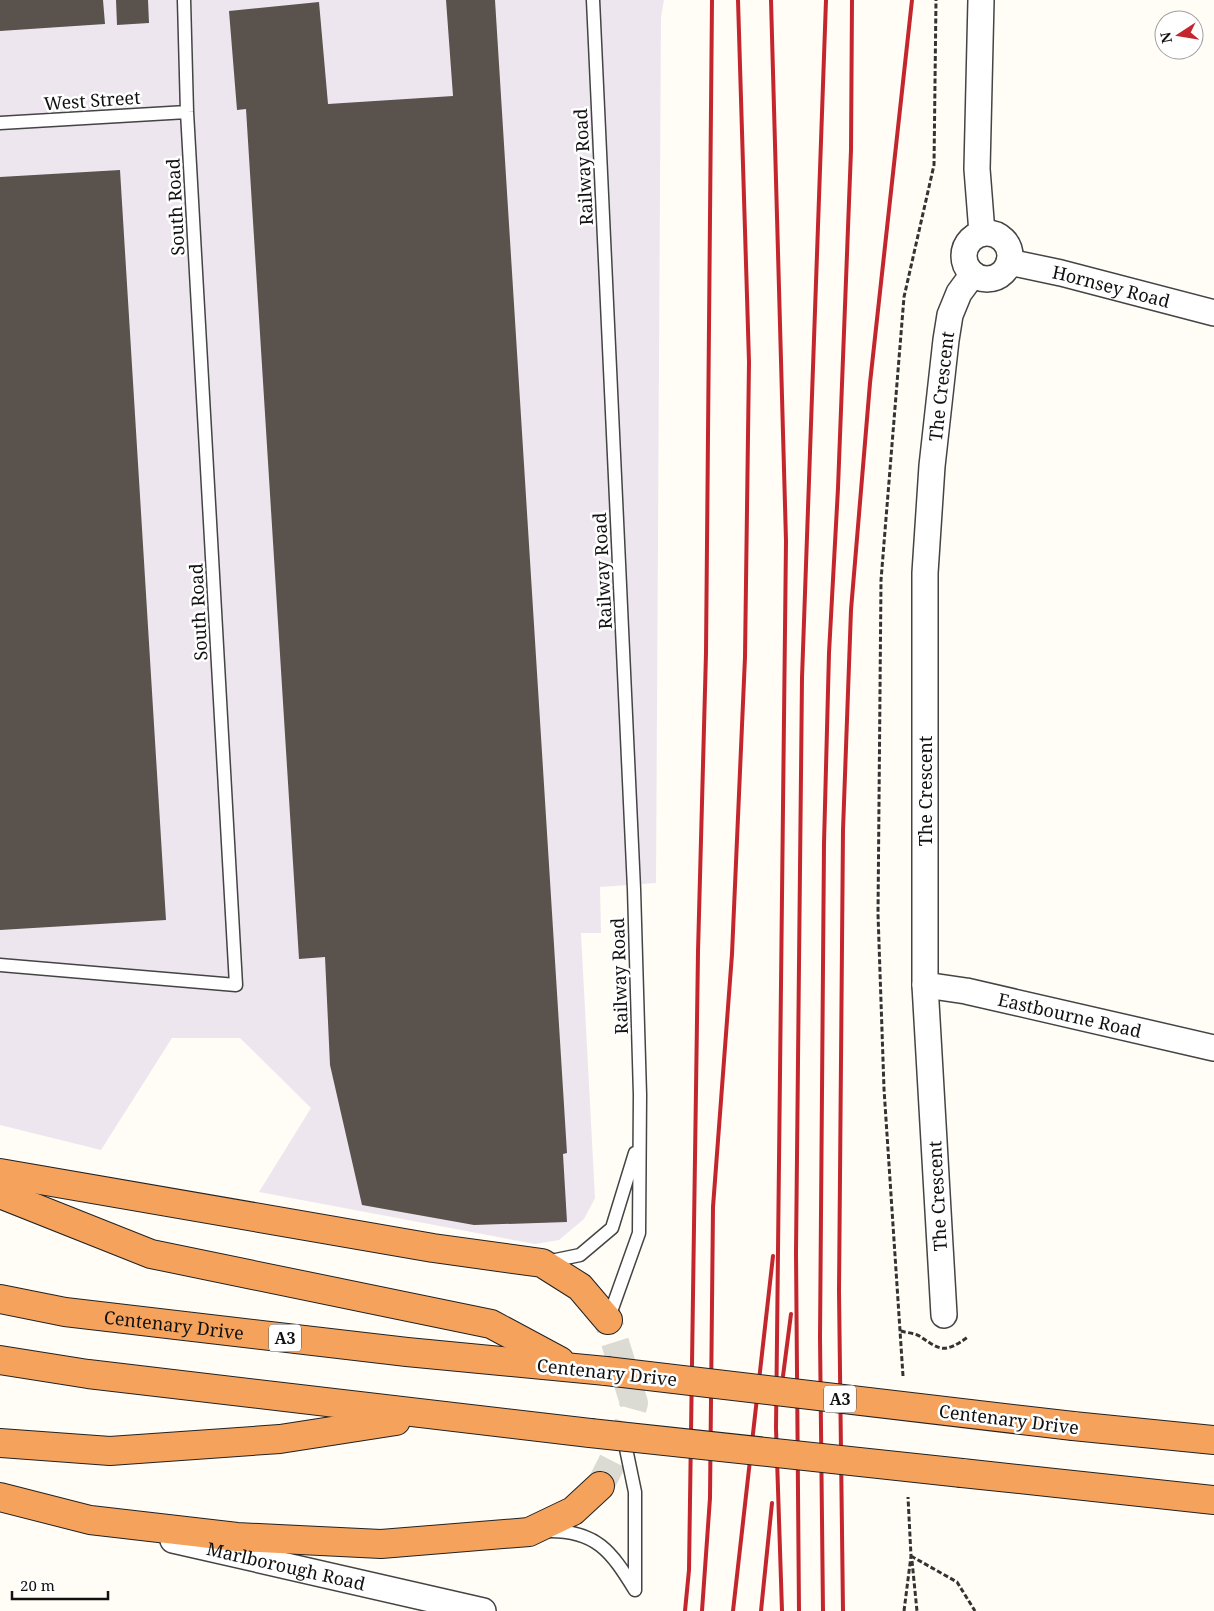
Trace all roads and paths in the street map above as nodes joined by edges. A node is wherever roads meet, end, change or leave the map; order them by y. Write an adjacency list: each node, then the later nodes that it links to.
1 (184, 0): 4 (lane, South Road)
2 (593, 0): 13 (lane, Railway Road)
3 (981, 0): 6 (street)
4 (187, 112): 5 (lane, West Street); 10 (lane, South Road)
5 (0, 124)
6 (982, 233): 7 (street); 8 (street)
7 (1009, 262): 8 (street); 9 (street, Hornsey Road)
8 (973, 274): 11 (street, The Crescent)
9 (1214, 313)
10 (0, 966)
11 (925, 985): 12 (street, Eastbourne Road); 18 (street, The Crescent)
12 (1214, 1048)
13 (638, 1141): 16 (lane, Railway Road); 19 (lane, Railway Road)
14 (0, 1173): 16 (highway)
15 (0, 1194): 21 (highway)
16 (542, 1263): 19 (highway)
17 (0, 1299): 21 (highway, Centenary Drive / A3)
18 (944, 1315)
19 (608, 1320)
20 (0, 1360): 22 (highway)
21 (571, 1367): 24 (highway, Centenary Drive / A3, bridge)
22 (429, 1416): 25 (highway); 28 (highway, bridge)
23 (624, 1439): 30 (lane)
24 (1214, 1440)
25 (0, 1443)
26 (600, 1486): 30 (highway)
27 (0, 1497): 29 (highway)
28 (1214, 1500)
29 (90, 1520): 30 (highway); 31 (street, Marlborough Road)
30 (529, 1532)
31 (483, 1611)
32 (917, 1611): 33 (path)
33 (976, 1611)

